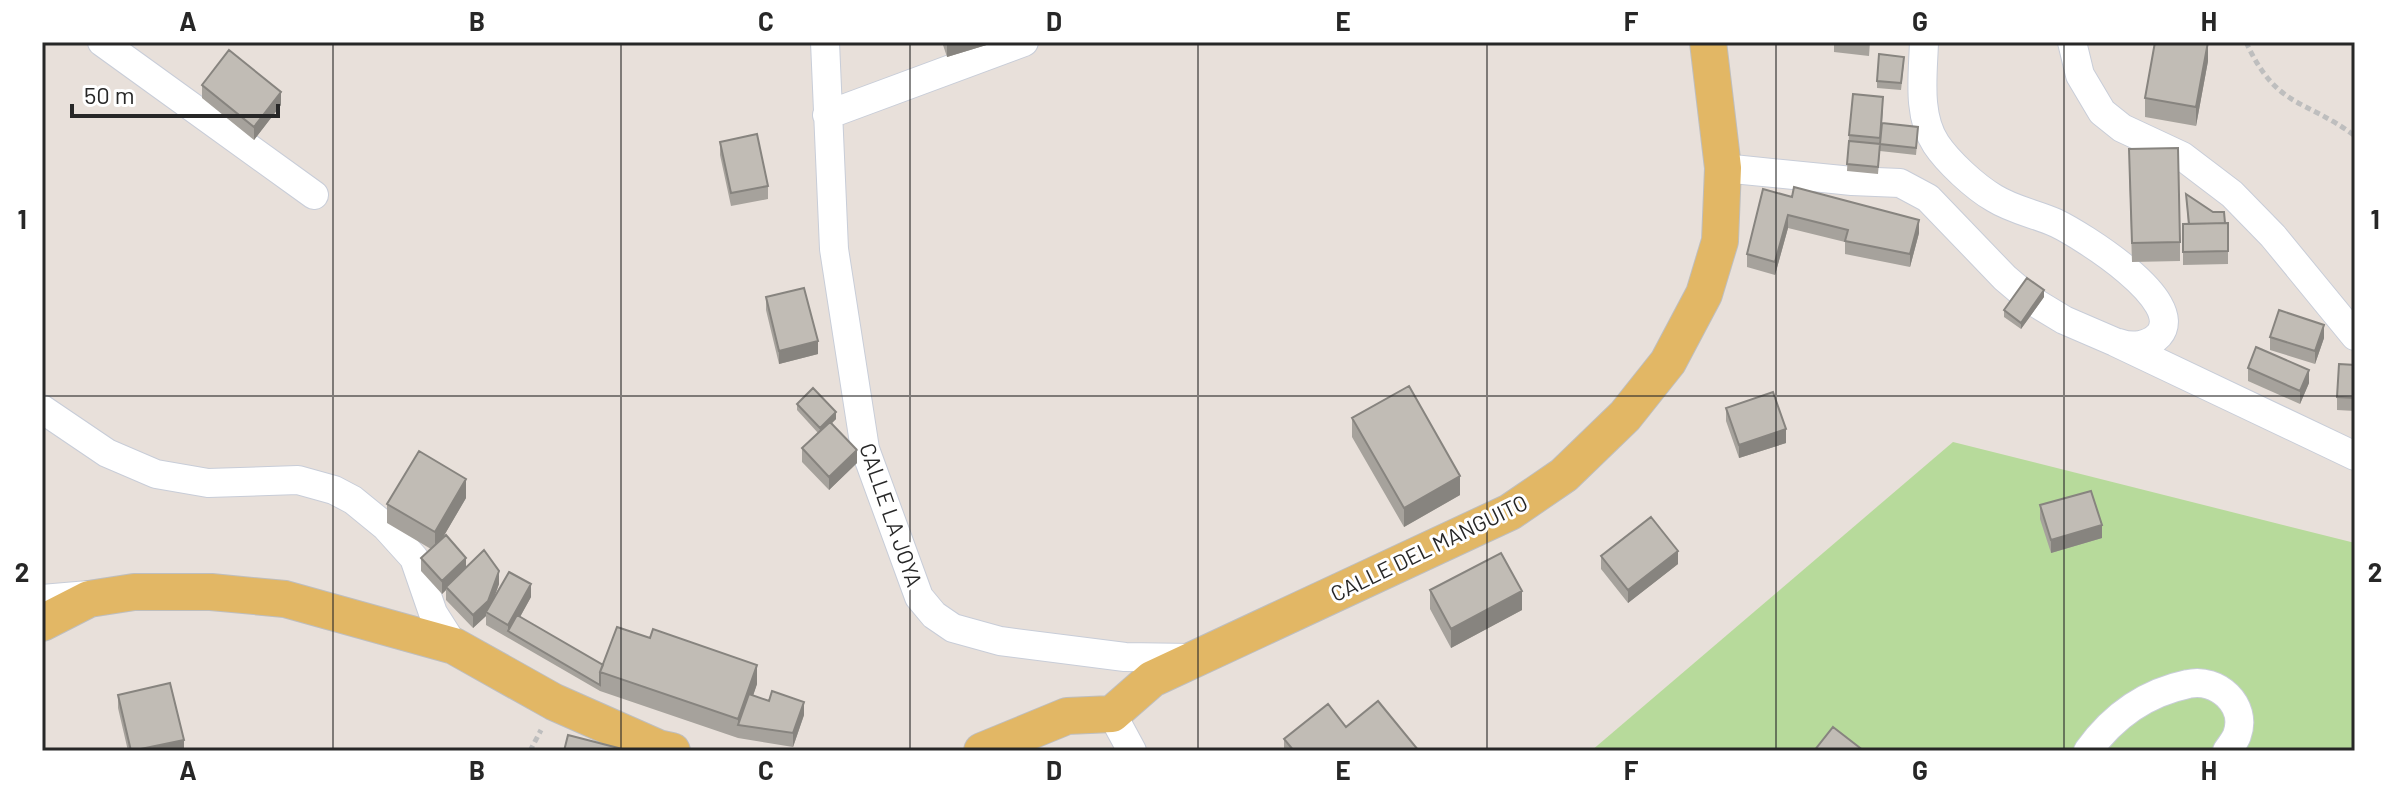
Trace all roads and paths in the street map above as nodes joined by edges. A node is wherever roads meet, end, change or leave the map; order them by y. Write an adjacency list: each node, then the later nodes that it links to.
1 (102, 42): 11 (street)
2 (825, 42): 8 (street, CALLE LA JOYA)
3 (1024, 42): 8 (street)
4 (1708, 42): 10 (main road, CALLE DEL MANGUITO)
5 (1924, 42): 13 (street)
6 (2072, 42): 12 (street)
7 (2246, 42): 9 (path)
8 (827, 115): 20 (street, CALLE LA JOYA)
9 (2355, 136)
10 (1723, 168): 13 (street); 20 (main road, CALLE DEL MANGUITO)
11 (314, 195)
12 (2355, 336)
13 (2115, 342): 15 (street)
14 (42, 409): 19 (street)
15 (2355, 456)
16 (134, 592): 17 (street); 18 (main road); 19 (main road)
17 (42, 599)
18 (42, 623)
19 (454, 646): 22 (main road)
20 (1201, 658): 21 (main road, CALLE DEL MANGUITO)
21 (1112, 714): 23 (main road); 24 (street)
22 (672, 751)
23 (982, 751)
24 (1132, 751)
25 (2088, 751): 26 (street)
26 (2227, 751)

